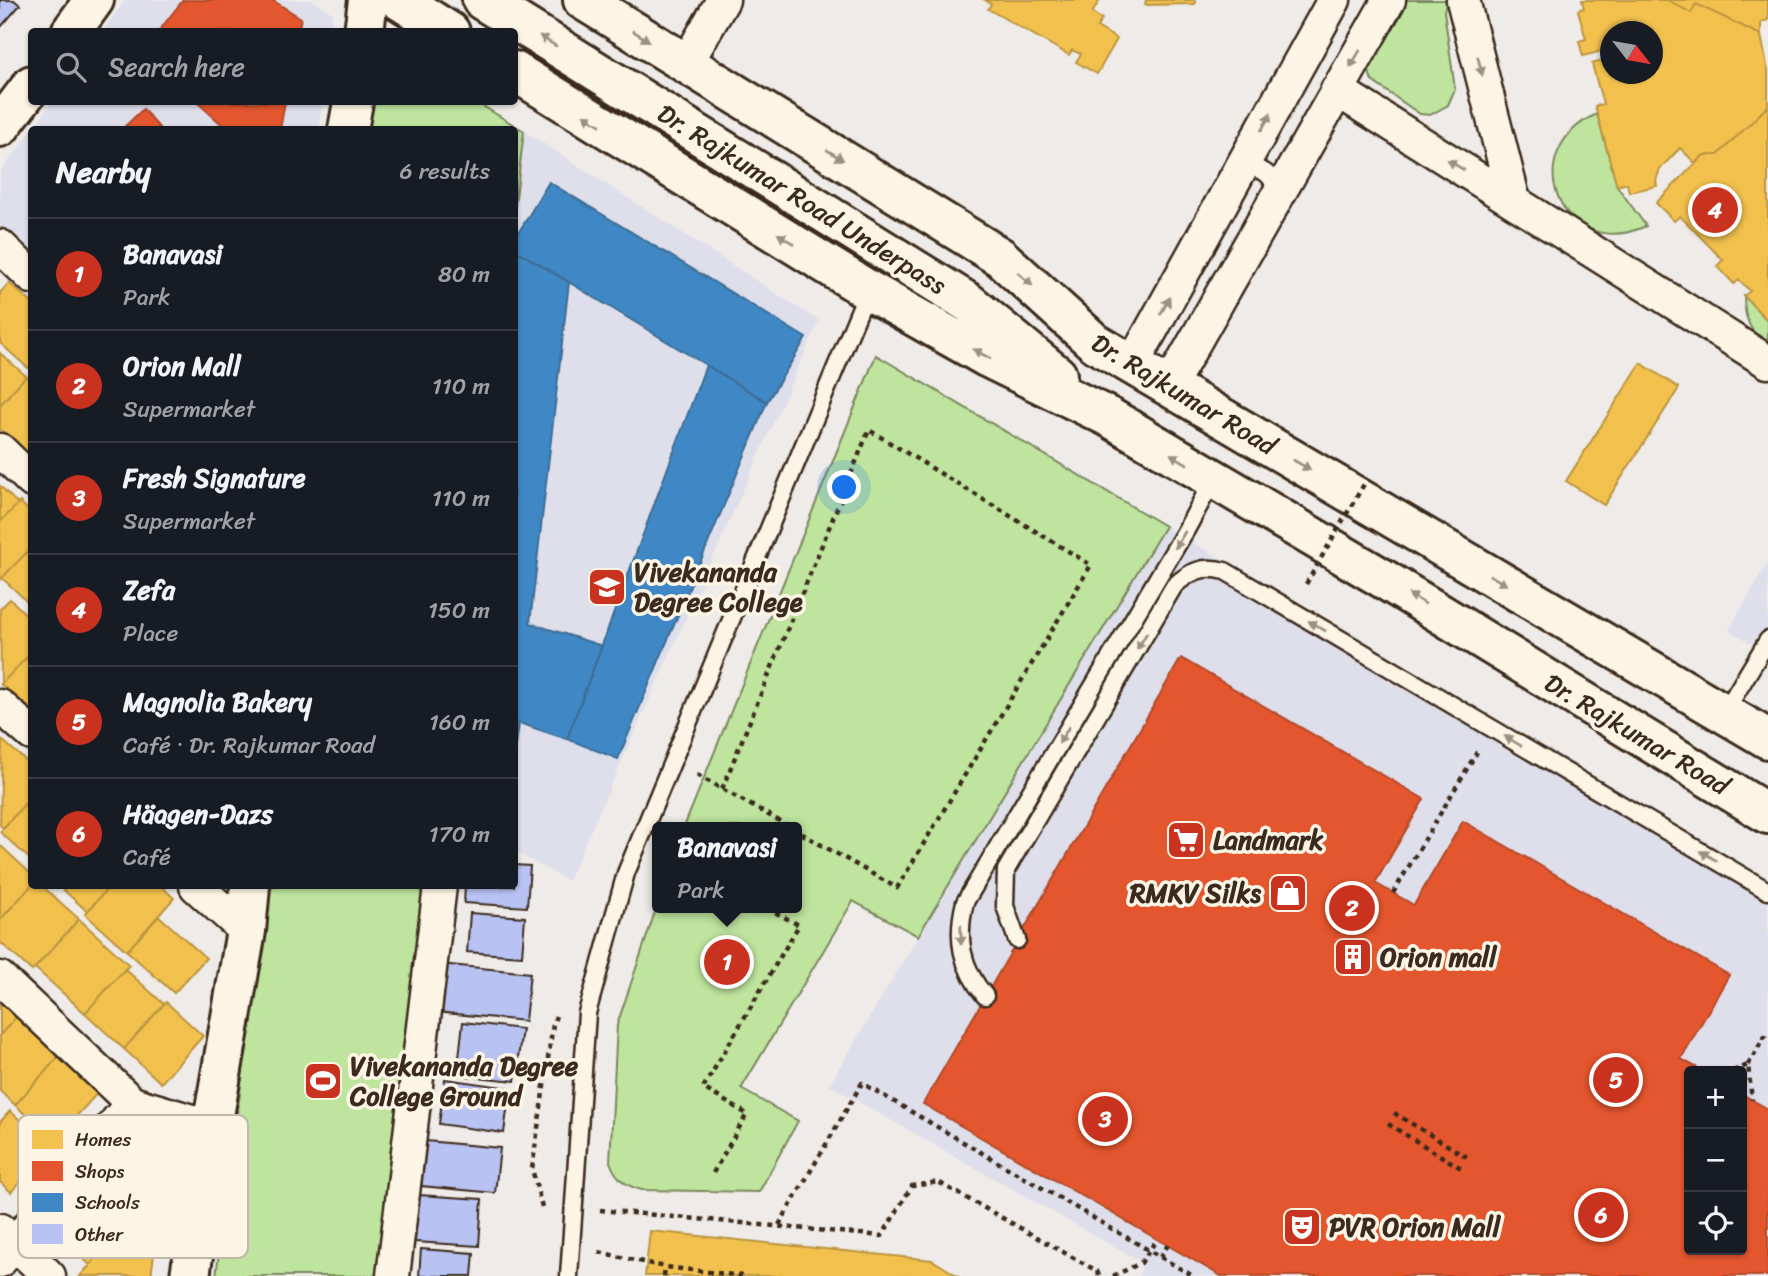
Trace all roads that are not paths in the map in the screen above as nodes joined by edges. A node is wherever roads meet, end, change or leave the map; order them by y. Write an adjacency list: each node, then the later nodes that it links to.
1 (94, 0): 10 (main road)
2 (368, 0): 11 (main road)
3 (399, 0): 12 (main road)
4 (482, 0): 29 (main road, Dr. Rajkumar Road Underpass, one-way to 4)
5 (583, 0): 13 (main road, Dr. Rajkumar Road, one-way to 13)
6 (723, 0): 13 (street)
7 (1334, 0): 20 (street, one-way to 7)
8 (1389, 0): 16 (street, one-way to 16)
9 (1463, 0): 22 (street, one-way to 22)
10 (74, 28)
11 (364, 28)
12 (444, 28)
13 (686, 64): 27 (main road, Dr. Rajkumar Road, one-way to 27)
14 (518, 73): 25 (main road, one-way to 14)
15 (28, 90): 19 (main road)
16 (1337, 90): 21 (street); 22 (street, one-way to 16)
17 (352, 105): 18 (main road)
18 (349, 126)
19 (0, 127)
20 (1238, 173): 21 (lane); 27 (street, one-way to 20)
21 (1276, 195): 28 (street)
22 (1514, 201): 26 (street)
23 (0, 246): 24 (street)
24 (28, 273)
25 (868, 290): 29 (main road, one-way to 25); 58 (lane)
26 (1768, 362)
27 (1132, 365): 28 (main road, Dr. Rajkumar Road)
28 (1169, 387): 35 (main road, Dr. Rajkumar Road, one-way to 35)
29 (1109, 417): 32 (main road, Dr. Rajkumar Road, one-way to 29)
30 (0, 450): 31 (street)
31 (28, 477)
32 (1213, 480): 38 (main road, Dr. Rajkumar Road, one-way to 32); 46 (lane, one-way to 46)
33 (1768, 640): 35 (lane)
34 (0, 706): 36 (street)
35 (1724, 713): 37 (main road, Dr. Rajkumar Road)
36 (28, 730)
37 (1768, 739)
38 (1768, 814)
39 (199, 889): 43 (street)
40 (250, 889): 43 (main road)
41 (440, 889): 57 (street)
42 (1768, 891): 44 (lane, one-way to 44)
43 (246, 931): 50 (main road)
44 (1017, 940)
45 (0, 978): 47 (street)
46 (985, 996)
47 (131, 1104): 48 (street); 49 (street)
48 (121, 1115)
49 (170, 1115)
50 (214, 1115)
51 (18, 1230): 52 (street)
52 (5, 1244)
53 (24, 1258): 55 (street)
54 (193, 1258): 56 (main road)
55 (49, 1276)
56 (190, 1276)
57 (393, 1276)
58 (569, 1276)

